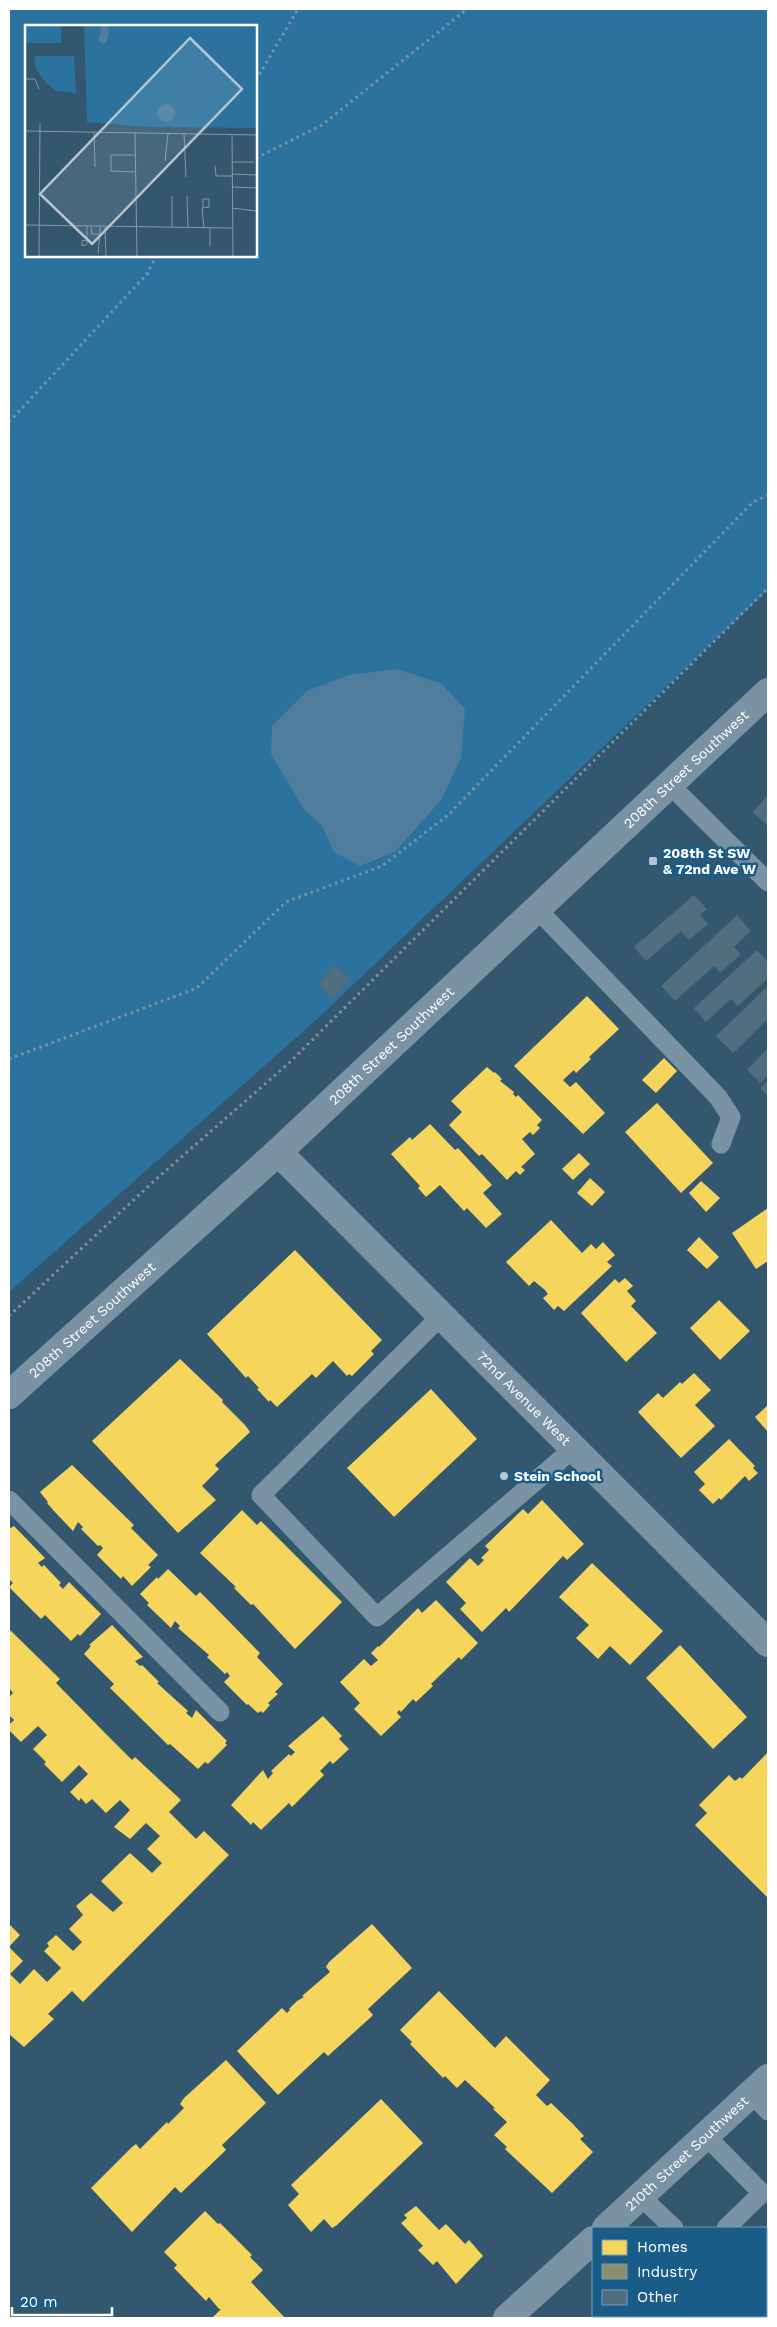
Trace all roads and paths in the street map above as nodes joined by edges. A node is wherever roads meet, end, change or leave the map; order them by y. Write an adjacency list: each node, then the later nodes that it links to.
1 (298, 9): 3 (path)
2 (467, 9): 4 (path)
3 (258, 77)
4 (258, 157)
5 (155, 258): 6 (path)
6 (9, 422)
7 (768, 495): 13 (path)
8 (768, 588): 16 (path)
9 (768, 692): 10 (street, 208th Street Southwest)
10 (670, 785): 11 (lane); 12 (street, 208th Street Southwest)
11 (768, 882)
12 (537, 909): 14 (lane); 15 (street, 208th Street Southwest)
13 (9, 1059)
14 (721, 1144)
15 (278, 1152): 17 (street, 72nd Avenue West); 18 (street, 208th Street Southwest)
16 (9, 1316)
17 (441, 1316): 19 (street, 72nd Avenue West); 19 (lane)
18 (9, 1395)
19 (573, 1449): 21 (street, 72nd Avenue West)
20 (9, 1500): 22 (lane)
21 (768, 1643)
22 (220, 1712)
23 (763, 2094): 24 (street, 210th Street Southwest)
24 (706, 2136): 25 (lane); 26 (street, 210th Street Southwest)
25 (765, 2196): 29 (lane)
26 (641, 2197): 27 (street, 210th Street Southwest); 28 (lane)
27 (608, 2227)
28 (673, 2227)
29 (727, 2227)
30 (592, 2242): 31 (street, 210th Street Southwest)
31 (507, 2318)

